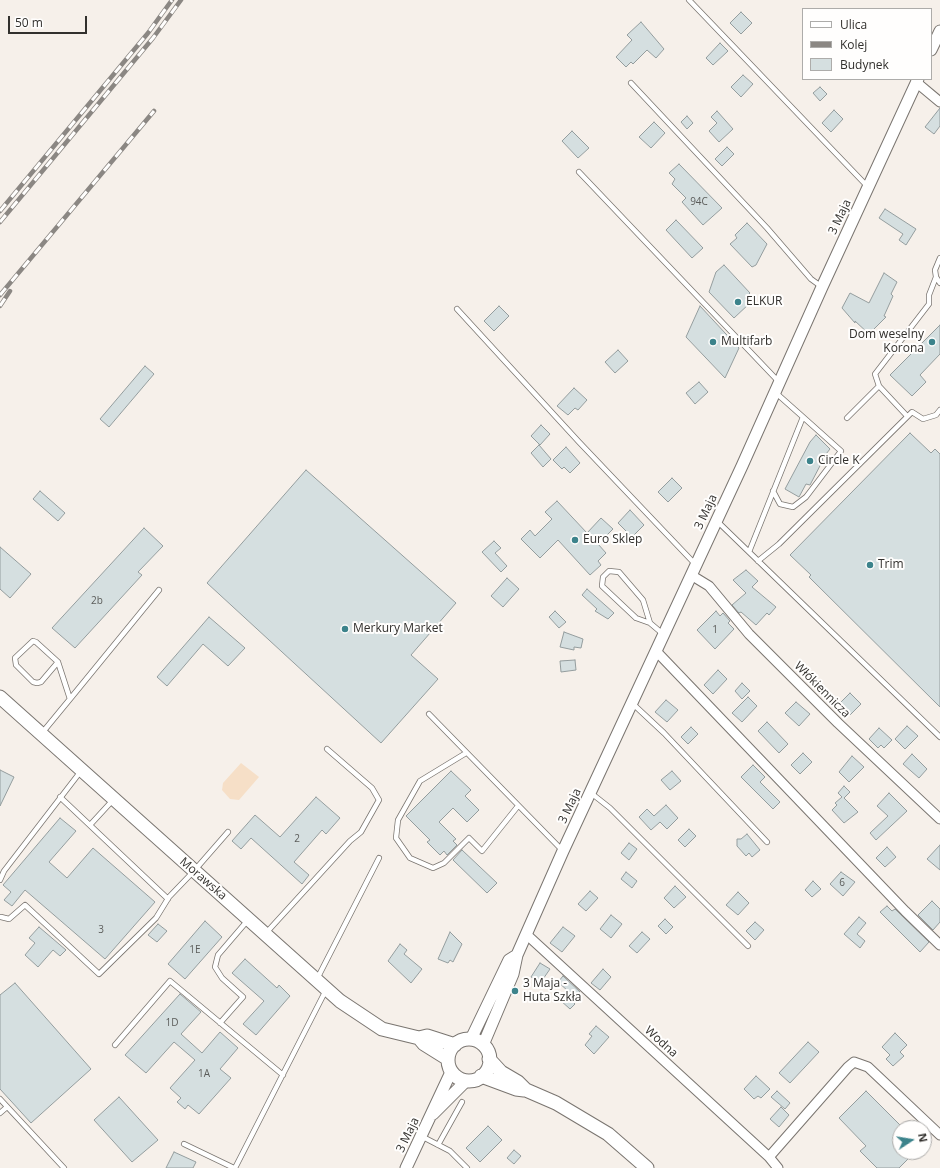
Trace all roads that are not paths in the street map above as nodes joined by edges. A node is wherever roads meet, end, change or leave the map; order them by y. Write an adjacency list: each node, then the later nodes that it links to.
1 (689, 0): 8 (lane)
2 (940, 31): 3 (street)
3 (932, 48)
4 (917, 80): 6 (street); 8 (street, 3 Maja)
5 (631, 83): 12 (lane)
6 (940, 102)
7 (579, 172): 15 (lane)
8 (868, 187): 12 (street, 3 Maja)
9 (940, 258): 10 (lane)
10 (936, 277): 11 (lane); 14 (lane)
11 (940, 283)
12 (822, 287): 15 (street, 3 Maja)
13 (457, 309): 24 (lane)
14 (879, 386): 17 (lane); 19 (lane)
15 (778, 388): 18 (lane); 21 (street, 3 Maja)
16 (940, 410): 17 (lane)
17 (907, 416): 23 (lane)
18 (803, 417): 20 (lane); 20 (lane)
19 (847, 418)
20 (773, 492): 22 (lane)
21 (716, 520): 22 (lane); 24 (street, 3 Maja)
22 (749, 552): 23 (lane)
23 (758, 561): 36 (lane)
24 (696, 565): 25 (street, 3 Maja)
25 (691, 576): 28 (street, 3 Maja); 44 (street, Włókiennicza)
26 (159, 590): 32 (lane)
27 (650, 623): 27 (lane); 28 (lane)
28 (664, 635): 29 (street, 3 Maja)
29 (657, 652): 33 (street, 3 Maja); 57 (street)
30 (58, 662): 30 (lane); 32 (lane)
31 (0, 697): 35 (main road, Morawska)
32 (70, 700): 35 (lane)
33 (633, 704): 40 (street, 3 Maja); 47 (lane)
34 (429, 714): 38 (lane)
35 (42, 733): 39 (main road, Morawska)
36 (940, 737)
37 (327, 748): 55 (lane)
38 (466, 753): 43 (lane); 43 (lane)
39 (82, 770): 41 (lane); 42 (main road, Morawska)
40 (591, 793): 48 (street, 3 Maja); 58 (lane)
41 (60, 797): 45 (lane); 51 (lane)
42 (114, 799): 45 (lane); 50 (main road, Morawska)
43 (518, 806): 48 (lane)
44 (940, 819)
45 (90, 825): 52 (lane)
46 (228, 832): 50 (lane)
47 (767, 842)
48 (563, 851): 56 (street, 3 Maja)
49 (379, 858): 60 (lane)
50 (194, 871): 52 (lane); 54 (main road, Morawska)
51 (0, 880)
52 (168, 899): 53 (lane)
53 (0, 917)
54 (249, 919): 55 (main road, Morawska); 62 (lane)
55 (266, 933): 60 (main road, Morawska)
56 (526, 934): 59 (street, 3 Maja); 83 (street, Wodna)
57 (940, 945)
58 (748, 946)
59 (517, 955): 64 (street, 3 Maja); 67 (street, 3 Maja)
60 (316, 979): 61 (main road, Morawska)
61 (327, 988): 63 (main road, Morawska); 70 (lane)
62 (220, 1023): 65 (lane); 70 (lane)
63 (419, 1038): 66 (main road, Morawska); 69 (main road, Morawska)
64 (471, 1040): 66 (main road); 67 (main road)
65 (115, 1045)
66 (455, 1045): 69 (main road)
67 (483, 1045): 68 (main road)
68 (489, 1059): 71 (main road); 73 (main road)
69 (450, 1065): 72 (main road); 78 (street, 3 Maja)
70 (283, 1075): 85 (lane)
71 (481, 1076): 72 (main road); 73 (main road)
72 (466, 1081): 78 (street, 3 Maja)
73 (526, 1090): 88 (main road)
74 (0, 1099): 76 (lane)
75 (462, 1102): 82 (lane)
76 (7, 1107): 77 (lane); 84 (lane)
77 (0, 1113)
78 (432, 1114): 80 (street, 3 Maja)
79 (940, 1135): 83 (street)
80 (421, 1136): 82 (lane); 86 (street, 3 Maja)
81 (184, 1144): 85 (lane)
82 (438, 1145): 87 (lane)
83 (769, 1157): 89 (street, Wodna)
84 (64, 1168)
85 (235, 1168)
86 (406, 1168)
87 (467, 1168)
88 (647, 1168)
89 (778, 1168)

